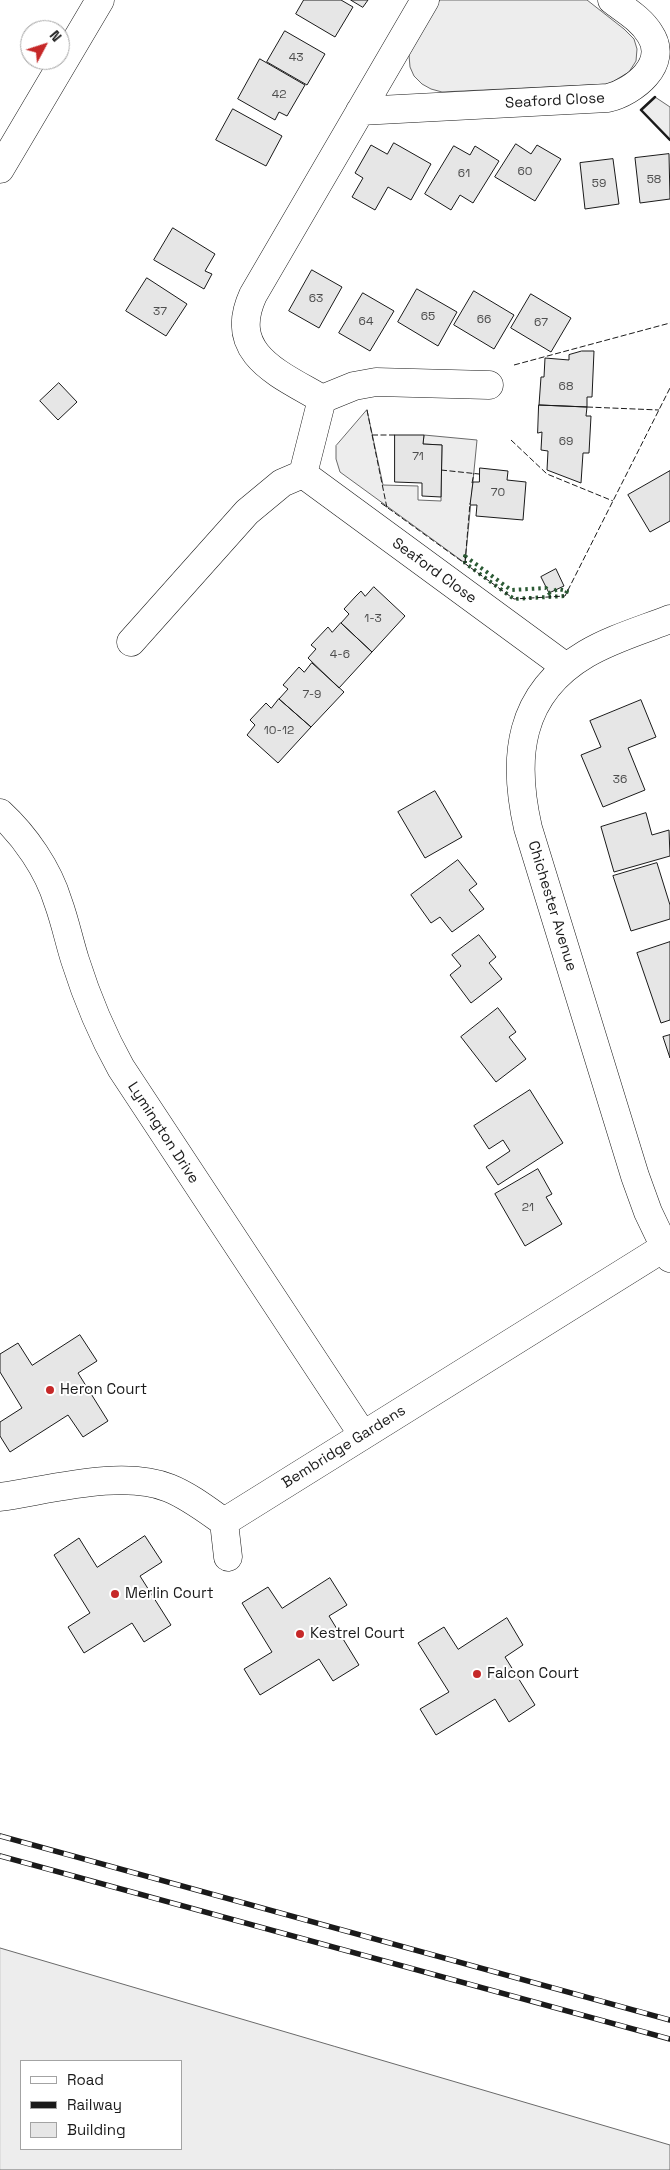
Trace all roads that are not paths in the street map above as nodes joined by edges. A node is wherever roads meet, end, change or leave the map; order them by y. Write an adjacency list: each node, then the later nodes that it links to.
1 (100, 0): 5 (street)
2 (425, 0): 4 (street)
3 (612, 0): 4 (street, Seaford Close)
4 (360, 111): 7 (street)
5 (0, 169)
6 (489, 385): 7 (street)
7 (322, 399): 8 (street)
8 (303, 474): 10 (street); 11 (street, Seaford Close)
9 (670, 619): 11 (street, Chichester Avenue)
10 (131, 642)
11 (566, 667): 13 (street, Chichester Avenue)
12 (0, 814): 14 (street, Lymington Drive)
13 (667, 1253): 14 (street, Bembridge Gardens)
14 (363, 1435): 16 (street, Bembridge Gardens)
15 (0, 1497): 16 (street)
16 (224, 1522): 17 (street)
17 (228, 1557)

